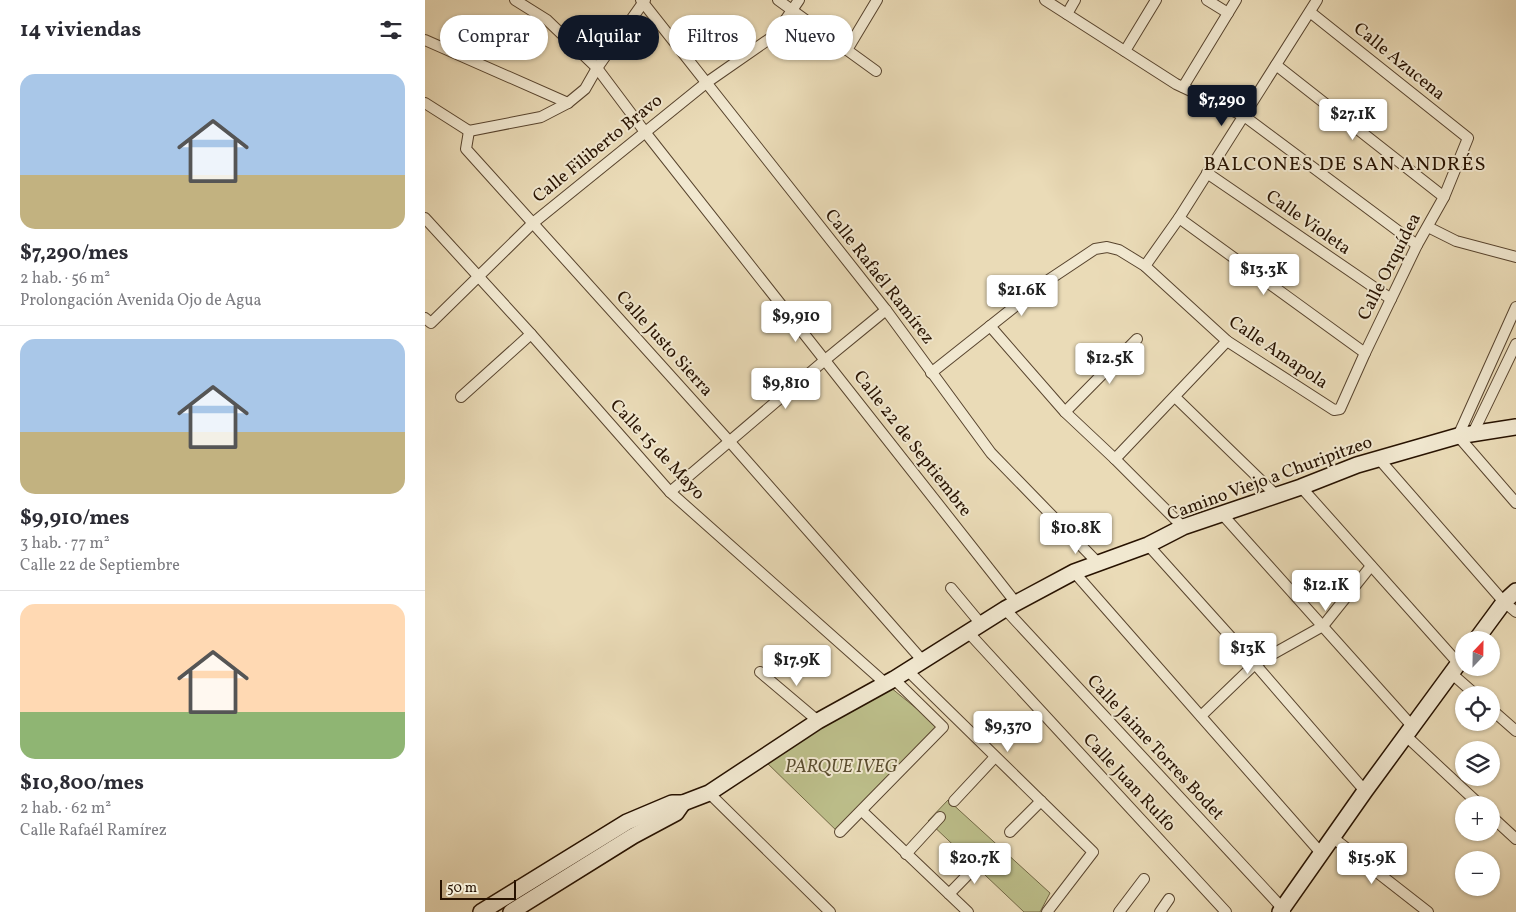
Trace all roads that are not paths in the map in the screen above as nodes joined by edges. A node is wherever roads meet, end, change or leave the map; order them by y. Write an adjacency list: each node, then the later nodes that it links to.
1 (515, 0): 22 (street, Calle 22 de Septiembre)
2 (778, 0): 12 (street)
3 (799, 0): 12 (street, Calle Filiberto Bravo)
4 (877, 0): 18 (street)
5 (1045, 0): 15 (street)
6 (1075, 0): 15 (street)
7 (1156, 0): 19 (street)
8 (1207, 0): 14 (street)
9 (1236, 0): 14 (street)
10 (1317, 0): 13 (street)
11 (643, 1): 22 (street); 24 (street, Calle Rafaél Ramírez)
12 (793, 11): 16 (street); 24 (street, Calle Filiberto Bravo)
13 (1310, 12): 21 (street); 31 (street, Calle Azucena)
14 (1228, 13): 25 (street)
15 (1067, 14): 19 (street)
16 (799, 15)
17 (425, 40): 27 (street)
18 (853, 40)
19 (1125, 51): 25 (street)
20 (853, 54): 23 (street)
21 (1276, 65): 28 (street); 33 (street)
22 (597, 68): 27 (street); 30 (street, Calle 22 de Septiembre)
23 (876, 71)
24 (706, 83): 30 (street, Calle Filiberto Bravo); 44 (street, Calle Rafaél Ramírez)
25 (1183, 87): 28 (street)
26 (425, 103): 29 (street)
27 (568, 103): 29 (street)
28 (1244, 116): 32 (street); 38 (street)
29 (469, 131): 36 (street, Calle Justo Sierra)
30 (645, 132): 36 (street, Calle Filiberto Bravo); 52 (street, Calle 22 de Septiembre)
31 (1468, 138): 33 (street, Calle Orquídea)
32 (1207, 173): 35 (street); 42 (street, Calle Violeta)
33 (1444, 197): 37 (street, Calle Orquídea)
34 (425, 218): 41 (street, Calle 15 de Mayo)
35 (1179, 218): 40 (street); 51 (street)
36 (533, 223): 41 (street, Calle Filiberto Bravo); 62 (street, Calle Justo Sierra)
37 (1428, 226): 38 (street, Calle Orquídea); 39 (street)
38 (1417, 246): 42 (street, Calle Orquídea)
39 (1516, 257)
40 (1145, 266): 46 (street, Calle Amapola); 49 (street, Calle Amapola)
41 (478, 276): 45 (street, Calle Filiberto Bravo); 47 (street, Calle 15 de Mayo)
42 (1391, 299): 51 (street, Calle Orquídea)
43 (1516, 307): 53 (street)
44 (886, 310): 52 (street); 55 (street, Calle Rafaél Ramírez)
45 (428, 321)
46 (989, 326): 55 (street); 59 (street)
47 (531, 334): 56 (street); 66 (street, Calle 15 de Mayo)
48 (1137, 340): 59 (street)
49 (1227, 341): 57 (street); 58 (street, Calle Amapola)
50 (1516, 344): 54 (street)
51 (1365, 353): 58 (street, Calle Orquídea)
52 (825, 360): 62 (street); 78 (street, Calle 22 de Septiembre)
53 (1491, 362): 54 (street); 61 (street)
54 (1504, 368): 61 (street)
55 (931, 373): 72 (street, Calle Rafaél Ramírez)
56 (461, 397)
57 (1175, 397): 63 (street); 67 (street)
58 (1339, 409)
59 (1065, 412): 63 (street)
60 (1516, 427): 61 (street, Camino Viejo a Churipitzeo)
61 (1466, 434): 64 (street, Camino Viejo a Churipitzeo); 68 (street)
62 (730, 442): 66 (street); 84 (street, Calle Justo Sierra)
63 (1115, 459): 70 (street)
64 (1379, 459): 65 (street, Camino Viejo a Churipitzeo); 77 (street)
65 (1301, 487): 67 (street, Camino Viejo a Churipitzeo); 73 (street)
66 (670, 492): 90 (street, Calle 15 de Mayo)
67 (1276, 495): 69 (street, Camino Viejo a Churipitzeo)
68 (1516, 503)
69 (1221, 514): 70 (street, Camino Viejo a Churipitzeo); 81 (street)
70 (1183, 527): 71 (street, Camino Viejo a Churipitzeo)
71 (1148, 546): 72 (street, Camino Viejo a Churipitzeo); 86 (street)
72 (1098, 563): 74 (street, Camino Viejo a Churipitzeo)
73 (1371, 566): 81 (street); 85 (street)
74 (1074, 572): 78 (street, Camino Viejo a Churipitzeo); 91 (street)
75 (951, 588): 80 (street)
76 (1516, 591): 77 (street)
77 (1504, 602): 79 (street); 82 (street)
78 (1010, 606): 80 (street, Camino Viejo a Churipitzeo); 117 (street, Calle Jaime Torres Bodet)
79 (1516, 612)
80 (981, 624): 83 (street, Camino Viejo a Churipitzeo)
81 (1323, 626): 86 (street); 94 (street)
82 (1483, 631)
83 (968, 632): 84 (street, Camino Viejo a Churipitzeo); 124 (street, Calle Juan Rulfo)
84 (922, 660): 88 (street, Camino Viejo a Churipitzeo)
85 (1455, 661)
86 (1255, 664): 91 (street); 97 (street)
87 (1455, 668): 94 (street)
88 (907, 670): 90 (street, Camino Viejo a Churipitzeo); 96 (street)
89 (760, 672): 93 (street)
90 (889, 681): 93 (street, Camino Viejo a Churipitzeo); 103 (street, Calle 15 de Mayo)
91 (1201, 716): 110 (street)
92 (1500, 717): 95 (street)
93 (818, 721): 98 (street, Camino Viejo a Churipitzeo)
94 (1409, 730): 97 (street); 99 (street)
95 (1516, 731)
96 (995, 757): 100 (street); 101 (street)
97 (1365, 791): 108 (street)
98 (709, 793): 102 (street, Camino Viejo a Churipitzeo); 120 (street)
99 (1471, 796)
100 (954, 801)
101 (1041, 801): 107 (street); 116 (street)
102 (683, 803): 118 (street, Camino Viejo a Churipitzeo); 119 (street, Camino Viejo a Churipitzeo)
103 (862, 811): 106 (street); 111 (street)
104 (940, 816): 111 (street)
105 (1500, 824): 109 (street)
106 (840, 832)
107 (1010, 832)
108 (1332, 837): 110 (street); 125 (street)
109 (1516, 839)
110 (1321, 853): 117 (street)
111 (906, 854): 114 (street)
112 (983, 859): 114 (street)
113 (1144, 879): 122 (street)
114 (949, 894): 121 (street)
115 (1169, 899): 123 (street)
116 (1053, 910)
117 (1283, 911)
118 (481, 912)
119 (511, 912)
120 (830, 912)
121 (968, 912)
122 (1119, 912)
123 (1160, 912)
124 (1226, 912)
125 (1428, 912)

